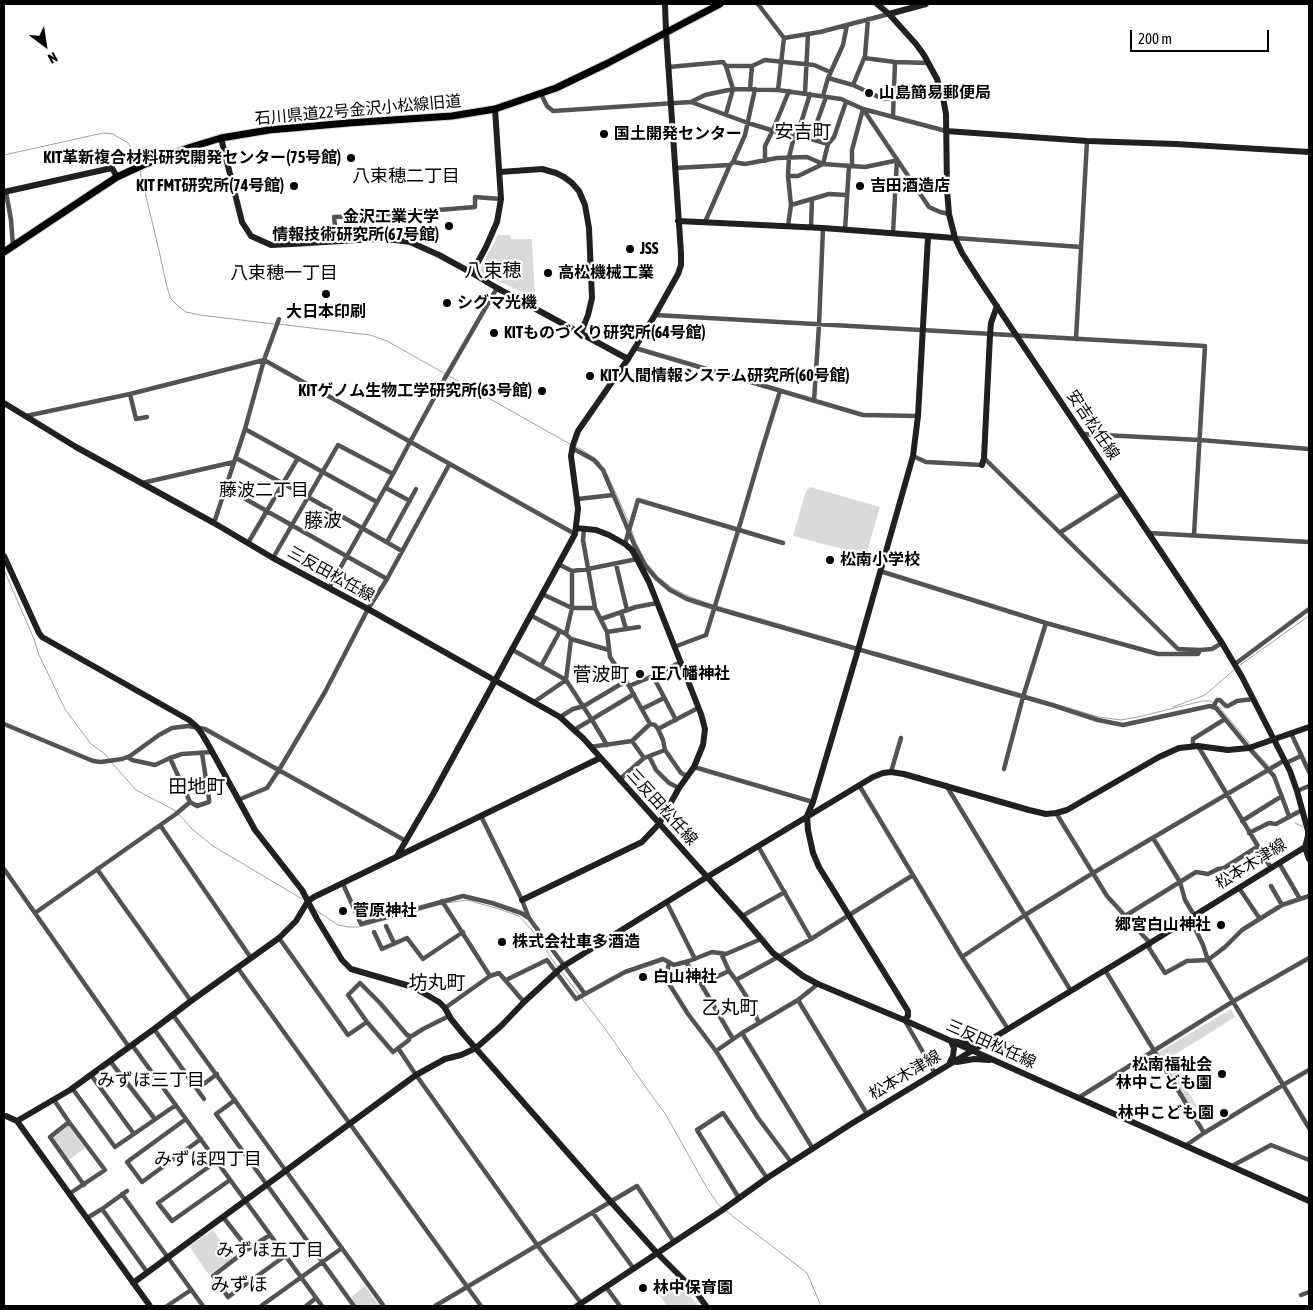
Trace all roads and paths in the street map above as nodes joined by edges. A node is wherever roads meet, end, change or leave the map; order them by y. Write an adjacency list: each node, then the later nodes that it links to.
1 (665, 4): 9 (street)
2 (720, 4): 9 (main road, 石川県道22号金沢小松線旧道)
3 (758, 4): 11 (street)
4 (877, 4): 6 (street, 安吉松任線)
5 (926, 4): 6 (street)
6 (889, 14): 7 (street); 15 (street, 安吉松任線)
7 (868, 19): 8 (street); 12 (street)
8 (847, 25): 10 (street); 20 (street)
9 (666, 32): 19 (street); 27 (main road, 石川県道22号金沢小松線旧道)
10 (808, 34): 11 (street); 16 (street)
11 (784, 38): 13 (street)
12 (864, 58): 14 (street); 22 (street)
13 (781, 62): 16 (street); 18 (street); 25 (street)
14 (895, 62): 15 (street); 30 (street)
15 (929, 63): 40 (street, 安吉松任線)
16 (806, 65): 20 (street); 28 (street)
17 (726, 66): 18 (street); 19 (street); 23 (street)
18 (752, 66): 24 (street)
19 (669, 67): 31 (street)
20 (830, 72): 21 (street)
21 (828, 78): 22 (street); 29 (street)
22 (853, 85): 30 (street)
23 (733, 89): 24 (street); 32 (street); 36 (street)
24 (752, 89): 25 (street); 38 (street)
25 (778, 90): 26 (street)
26 (789, 91): 28 (street); 39 (street)
27 (541, 94): 31 (street); 35 (main road, 石川県道22号金沢小松線旧道)
28 (808, 94): 29 (street); 41 (street)
29 (825, 96): 33 (street); 43 (street)
30 (894, 98): 37 (street)
31 (671, 102): 32 (street); 53 (street)
32 (691, 102): 36 (street)
33 (846, 102): 34 (street); 45 (street)
34 (863, 108): 37 (street); 48 (street); 52 (street)
35 (495, 109): 42 (main road, 石川県道22号金沢小松線旧道); 54 (street)
36 (726, 114): 38 (street)
37 (893, 116): 40 (street)
38 (748, 123): 39 (street); 50 (street)
39 (774, 130): 41 (street); 49 (street)
40 (946, 131): 44 (street); 62 (street, 安吉松任線)
41 (794, 137): 43 (street); 47 (street)
42 (222, 138): 56 (main road, 石川県道22号金沢小松線旧道); 74 (street)
43 (811, 139): 45 (street)
44 (1087, 141): 46 (street); 76 (street)
45 (828, 144): 51 (street)
46 (1309, 152)
47 (789, 157): 49 (street); 51 (street); 55 (street)
48 (897, 159): 52 (street); 62 (street); 71 (street)
49 (765, 161): 50 (street)
50 (732, 164): 53 (street); 66 (street)
51 (823, 164): 52 (street); 55 (street)
52 (851, 166): 58 (street)
53 (675, 168): 65 (street)
54 (500, 172): 60 (street); 85 (street)
55 (788, 176): 61 (street)
56 (117, 177): 57 (street); 75 (main road, 石川県道22号金沢小松線旧道)
57 (5, 192): 64 (street)
58 (847, 195): 59 (street); 70 (street)
59 (812, 198): 61 (street); 68 (street)
60 (501, 199): 74 (street); 78 (street)
61 (791, 205): 67 (street)
62 (949, 214): 73 (street, 安吉松任線)
63 (4, 220): 64 (street)
64 (11, 220): 75 (street)
65 (678, 221): 66 (street); 81 (street)
66 (705, 222): 67 (street)
67 (788, 226): 68 (street)
68 (811, 228): 69 (street)
69 (823, 228): 70 (street); 83 (street)
70 (845, 230): 71 (street)
71 (893, 232): 72 (street)
72 (928, 236): 73 (street); 84 (street)
73 (955, 238): 76 (street); 80 (street, 安吉松任線)
74 (336, 242): 78 (street)
75 (13, 246): 77 (main road, 石川県道22号金沢小松線旧道)
76 (1081, 247): 88 (street)
77 (4, 252)
78 (472, 273): 79 (street)
79 (497, 288): 85 (street); 102 (street)
80 (997, 306): 86 (street); 87 (street, 安吉松任線)
81 (655, 315): 83 (street); 89 (street)
82 (279, 322): 91 (street)
83 (819, 325): 84 (street); 94 (street)
84 (923, 330): 86 (street); 97 (street)
85 (581, 333): 90 (street)
86 (990, 334): 87 (street); 108 (street)
87 (1017, 336): 88 (street); 100 (street, 安吉松任線)
88 (1076, 339): 101 (street)
89 (635, 348): 90 (street); 92 (street)
90 (628, 359): 103 (street)
91 (264, 360): 93 (street); 99 (street); 102 (street)
92 (780, 391): 94 (street); 130 (street)
93 (130, 394): 96 (street); 98 (street)
94 (814, 401): 97 (street)
95 (4, 404): 96 (street, 三反田松任線)
96 (24, 416): 112 (street, 三反田松任線)
97 (918, 416): 105 (street)
98 (147, 417)
99 (245, 429): 106 (street); 107 (street)
100 (1083, 434): 101 (street); 117 (street, 安吉松任線)
101 (1200, 440): 104 (street); 133 (street)
102 (410, 442): 109 (street); 111 (street)
103 (573, 445): 118 (street); 120 (street)
104 (1309, 449)
105 (913, 456): 108 (street); 148 (street)
106 (298, 458): 110 (street); 113 (street)
107 (235, 460): 112 (street); 113 (street); 114 (street)
108 (983, 461): 131 (street)
109 (449, 465): 129 (street); 139 (street)
110 (322, 471): 111 (street); 119 (street); 122 (street)
111 (393, 474): 115 (street)
112 (141, 483): 124 (street, 三反田松任線)
113 (283, 484): 119 (street); 123 (street)
114 (226, 488): 123 (street); 124 (street)
115 (386, 488): 121 (street); 122 (street)
116 (416, 490): 121 (street)
117 (1122, 493): 131 (street); 132 (street, 安吉松任線)
118 (613, 495): 120 (street); 128 (street)
119 (308, 497): 125 (street); 126 (street)
120 (578, 500): 129 (street)
121 (410, 501): 134 (street)
122 (377, 502): 126 (street)
123 (268, 511): 125 (street); 136 (street)
124 (214, 523): 136 (street, 三反田松任線)
125 (292, 525): 141 (street); 142 (street)
126 (363, 528): 134 (street); 141 (street)
127 (584, 529): 129 (street); 138 (street); 146 (street)
128 (629, 530): 130 (street); 138 (street); 153 (street)
129 (575, 531): 144 (street)
130 (738, 531): 137 (street); 153 (street)
131 (1061, 532): 174 (street)
132 (1149, 533): 133 (street); 169 (street, 安吉松任線)
133 (1194, 535): 135 (street)
134 (387, 542): 139 (street)
135 (1309, 542)
136 (248, 543): 142 (street, 三反田松任線)
137 (783, 543)
138 (625, 544): 143 (street)
139 (402, 550): 149 (street)
140 (4, 556): 198 (street)
141 (347, 556): 149 (street); 150 (street)
142 (273, 558): 150 (street, 三反田松任線)
143 (637, 559): 145 (street); 152 (street)
144 (558, 564): 147 (street); 151 (street)
145 (616, 564): 146 (street); 158 (street)
146 (588, 569): 147 (street); 155 (street)
147 (572, 571): 154 (street)
148 (880, 571): 162 (street); 173 (street)
149 (386, 579): 156 (street)
150 (329, 588): 156 (street, 三反田松任線)
151 (542, 594): 154 (street); 160 (street)
152 (657, 603): 158 (street); 170 (street)
153 (716, 605): 170 (street); 173 (street)
154 (572, 608): 155 (street); 167 (street)
155 (595, 608): 161 (street)
156 (368, 609): 179 (street, 三反田松任線); 223 (street)
157 (1309, 609): 176 (street)
158 (627, 610): 159 (street)
159 (621, 612): 161 (street); 164 (street)
160 (530, 615): 165 (street); 171 (street)
161 (601, 619): 166 (street)
162 (1046, 623): 174 (street); 184 (street)
163 (639, 627): 164 (street)
164 (626, 629): 166 (street)
165 (560, 631): 167 (street); 177 (street)
166 (607, 632): 172 (street)
167 (566, 634): 168 (street)
168 (571, 639): 172 (street); 180 (street)
169 (1222, 643): 174 (street); 176 (street, 安吉松任線)
170 (674, 647): 175 (street)
171 (511, 649): 177 (street); 179 (street)
172 (609, 650): 181 (street)
173 (858, 650): 184 (street); 237 (street)
174 (1200, 650)
175 (681, 662): 178 (street); 190 (street)
176 (1235, 664): 186 (street, 安吉松任線)
177 (541, 666): 180 (street)
178 (653, 676): 182 (street); 185 (street)
179 (494, 680): 187 (street, 三反田松任線); 249 (street)
180 (566, 680): 187 (street); 188 (street)
181 (626, 681): 182 (street); 188 (street)
182 (629, 686): 183 (street)
183 (634, 694): 191 (street); 194 (street)
184 (1024, 695): 189 (street); 222 (street)
185 (664, 698): 191 (street); 195 (street)
186 (1253, 699): 189 (street); 204 (street, 安吉松任線)
187 (534, 702): 192 (street, 三反田松任線)
188 (584, 706): 192 (street); 194 (street)
189 (1213, 706): 193 (street)
190 (698, 708): 195 (street); 220 (street)
191 (642, 709): 197 (street)
192 (560, 717): 201 (street, 三反田松任線)
193 (1225, 719): 208 (street); 209 (street)
194 (592, 720): 201 (street); 206 (street)
195 (676, 720): 200 (street)
196 (4, 724): 215 (street)
197 (650, 724): 200 (street); 205 (street)
198 (197, 727): 211 (street); 215 (street); 223 (street)
199 (1309, 727): 202 (street)
200 (658, 729): 210 (street)
201 (574, 730): 207 (street, 三反田松任線)
202 (1292, 733): 204 (street); 214 (street)
203 (901, 738): 224 (street)
204 (1274, 740): 209 (street); 219 (street, 安吉松任線)
205 (632, 741): 206 (street); 218 (street)
206 (607, 745): 207 (street)
207 (590, 747): 217 (street, 三反田松任線)
208 (1195, 747): 209 (street); 233 (street); 239 (street)
209 (1251, 747): 221 (street)
210 (665, 750): 213 (street); 226 (street)
211 (212, 752): 212 (street); 235 (street)
212 (202, 753): 216 (street); 236 (street)
213 (649, 756): 218 (street); 231 (street)
214 (1301, 756): 219 (street); 225 (street)
215 (128, 757): 216 (street)
216 (170, 758): 236 (street)
217 (600, 758): 227 (street, 三反田松任線); 240 (street)
218 (644, 758): 227 (street)
219 (1285, 762): 221 (street); 232 (street, 安吉松任線)
220 (694, 766): 226 (street); 237 (street)
221 (1270, 768): 233 (street); 234 (street)
222 (1004, 769)
223 (279, 770): 235 (street); 249 (street)
224 (890, 772): 228 (street); 229 (street)
225 (1309, 772)
226 (687, 776): 231 (street)
227 (619, 780): 244 (street, 三反田松任線)
228 (859, 785): 241 (street); 260 (street)
229 (946, 786): 239 (street); 276 (street)
230 (1309, 786): 232 (street)
231 (680, 788): 244 (street)
232 (1297, 791): 238 (street, 安吉松任線)
233 (1226, 795): 243 (street); 248 (street)
234 (1282, 796): 242 (street); 243 (street)
235 (238, 800): 270 (street)
236 (190, 802): 245 (street)
237 (813, 802): 241 (street)
238 (1305, 811): 242 (street); 246 (street, 安吉松任線)
239 (1056, 813): 259 (street)
240 (481, 816): 253 (street); 269 (street)
241 (807, 816): 250 (street); 275 (street)
242 (1289, 816): 247 (street)
243 (1242, 821): 247 (street)
244 (659, 824): 261 (street, 三反田松任線); 269 (street)
245 (160, 825): 258 (street); 293 (street)
246 (1308, 830): 252 (street, 安吉松任線)
247 (1249, 834): 251 (street)
248 (1153, 838): 259 (street); 262 (street)
249 (406, 841): 253 (street)
250 (758, 846): 261 (street); 266 (street)
251 (1257, 847): 256 (street); 262 (street)
252 (1305, 847): 254 (street, 安吉松任線); 255 (street, 松本木津線)
253 (397, 856): 263 (street)
254 (1309, 859)
255 (1279, 863): 256 (street, 松本木津線); 268 (street)
256 (1271, 868): 265 (street, 松本木津線)
257 (4, 869): 274 (street)
258 (97, 869): 274 (street); 310 (street)
259 (1093, 873): 276 (street); 278 (street)
260 (914, 875): 275 (street); 292 (street)
261 (706, 877): 272 (street); 277 (street, 三反田松任線)
262 (1180, 882): 278 (street); 279 (street)
263 (343, 884): 270 (street); 271 (street)
264 (1271, 886): 273 (street)
265 (1239, 888): 279 (street, 松本木津線); 281 (street)
266 (785, 892): 277 (street); 287 (street)
267 (1309, 896): 268 (street)
268 (1300, 899): 273 (street)
269 (522, 900): 280 (street)
270 (308, 901): 285 (street); 314 (street)
271 (443, 903): 280 (street); 284 (street)
272 (667, 903): 295 (street); 300 (street)
273 (1282, 905): 281 (street)
274 (36, 913): 327 (street)
275 (849, 915): 287 (street); 317 (street)
276 (1025, 915): 292 (street); 308 (street)
277 (742, 916): 286 (street, 三反田松任線)
278 (1125, 916): 289 (street)
279 (1192, 917): 289 (street, 松本木津線); 296 (street)
280 (529, 918): 300 (street)
281 (1260, 919): 296 (street)
282 (386, 926): 288 (street)
283 (374, 932): 288 (street)
284 (463, 932): 288 (street); 303 (street)
285 (279, 938): 293 (street); 318 (street)
286 (762, 939): 290 (street); 291 (street, 三反田松任線)
287 (811, 939): 291 (street)
288 (394, 943)
289 (1150, 943): 296 (street); 301 (street, 松本木津線)
290 (721, 953): 295 (street); 302 (street)
291 (777, 956): 305 (street); 307 (street, 三反田松任線)
292 (962, 957): 320 (street)
293 (251, 958): 299 (street)
294 (1309, 958): 313 (street)
295 (694, 959): 298 (street)
296 (1208, 960): 313 (street)
297 (669, 962): 298 (street); 309 (street); 331 (street)
298 (686, 962): 306 (street)
299 (237, 968): 310 (street); 357 (street)
300 (560, 969): 304 (street); 309 (street); 309 (street); 312 (street)
301 (1105, 970): 308 (street, 松本木津線); 330 (street)
302 (728, 971): 305 (street); 306 (street)
303 (490, 976): 304 (street); 314 (street)
304 (506, 980): 312 (street)
305 (736, 980): 319 (street)
306 (701, 984): 324 (street)
307 (818, 984): 311 (street); 317 (street, 三反田松任線)
308 (1071, 991): 320 (street, 松本木津線)
309 (584, 995)
310 (191, 1000): 315 (street)
311 (798, 1000): 319 (street); 351 (street)
312 (524, 1002): 329 (street)
313 (1232, 1002): 330 (street); 341 (street)
314 (445, 1008): 316 (street)
315 (173, 1015): 321 (street); 338 (street)
316 (450, 1016): 323 (street); 329 (street)
317 (904, 1020): 326 (street, 三反田松任線); 337 (street)
318 (367, 1022): 323 (street); 328 (street)
319 (759, 1023): 322 (street)
320 (1008, 1028): 325 (street, 松本木津線)
321 (154, 1029): 327 (street); 343 (street)
322 (742, 1033): 324 (street); 363 (street)
323 (410, 1036): 328 (street)
324 (733, 1039): 331 (street)
325 (990, 1040): 326 (street); 332 (street, 松本木津線); 334 (street)
326 (952, 1041): 332 (street, 三反田松任線); 335 (street)
327 (131, 1046): 333 (street); 348 (street)
328 (398, 1048): 340 (street)
329 (476, 1048): 340 (street); 377 (street)
330 (1153, 1050): 344 (street); 359 (street)
331 (716, 1051): 366 (street)
332 (972, 1051): 334 (street, 三反田松任線); 335 (street, 松本木津線)
333 (110, 1060): 339 (street); 355 (street)
334 (993, 1060): 335 (street); 344 (street, 三反田松任線)
335 (948, 1064): 337 (street, 松本木津線)
336 (1309, 1070): 341 (street)
337 (935, 1073): 351 (street, 松本木津線)
338 (217, 1074): 343 (street); 347 (street)
339 (90, 1075): 342 (street); 360 (street)
340 (416, 1075): 357 (street); 384 (street)
341 (1283, 1085): 358 (street); 359 (street)
342 (72, 1088): 346 (street); 360 (street)
343 (197, 1089): 345 (street)
344 (1078, 1098): 362 (street, 三反田松任線)
345 (204, 1099)
346 (54, 1100): 354 (street); 356 (street)
347 (235, 1100): 350 (street); 368 (street)
348 (176, 1105): 353 (street); 355 (street)
349 (212, 1109): 350 (street)
350 (216, 1114): 372 (street)
351 (867, 1114): 363 (street, 松本木津線)
352 (4, 1116): 354 (street)
353 (186, 1119): 361 (street); 361 (street)
354 (17, 1120): 373 (street)
355 (155, 1120): 360 (street)
356 (69, 1122): 371 (street); 371 (street)
357 (349, 1124): 368 (street); 395 (street)
358 (1309, 1128)
359 (1204, 1133): 362 (street)
360 (134, 1134)
361 (201, 1139): 365 (street)
362 (1185, 1146): 367 (street, 三反田松任線)
363 (813, 1149): 366 (street, 松本木津線)
364 (1309, 1160): 367 (street)
365 (217, 1161): 370 (street); 370 (street)
366 (791, 1162): 369 (street, 松本木津線)
367 (1231, 1166): 376 (street, 三反田松任線)
368 (286, 1172): 372 (street); 385 (street)
369 (767, 1178): 374 (street, 松本木津線); 374 (street)
370 (230, 1180): 375 (street)
371 (84, 1185): 373 (street)
372 (266, 1185): 375 (street); 390 (street)
373 (69, 1194): 381 (street)
374 (739, 1198): 383 (street, 松本木津線)
375 (245, 1201): 380 (street); 382 (street)
376 (1309, 1201)
377 (612, 1202): 379 (street); 383 (street); 387 (street)
378 (102, 1209): 381 (street); 389 (street); 392 (street)
379 (592, 1213): 384 (street); 391 (street)
380 (224, 1217): 386 (street); 389 (street)
381 (87, 1218): 394 (street)
382 (270, 1235): 386 (street); 388 (street)
383 (674, 1242): 387 (street, 松本木津線)
384 (538, 1246): 395 (street); 402 (street)
385 (342, 1248): 390 (street); 409 (street)
386 (248, 1249): 388 (street)
387 (657, 1253): 391 (street, 松本木津線); 413 (street)
388 (285, 1256): 393 (street)
389 (168, 1257): 392 (street); 397 (street)
390 (322, 1262): 393 (street); 408 (street)
391 (634, 1269): 396 (street, 松本木津線)
392 (147, 1272): 394 (street)
393 (302, 1278): 400 (street); 405 (street)
394 (133, 1283): 403 (street)
395 (468, 1287): 410 (street); 411 (street)
396 (606, 1287): 402 (street, 松本木津線); 412 (street)
397 (191, 1290): 401 (street); 404 (street)
398 (1309, 1292): 399 (street)
399 (1301, 1295)
400 (316, 1298): 406 (street); 407 (street)
401 (170, 1305)
402 (579, 1305)
403 (150, 1306)
404 (203, 1306)
405 (261, 1306)
406 (306, 1306)
407 (322, 1306)
408 (354, 1306)
409 (381, 1306)
410 (436, 1306)
411 (481, 1306)
412 (620, 1306)
413 (706, 1306)

